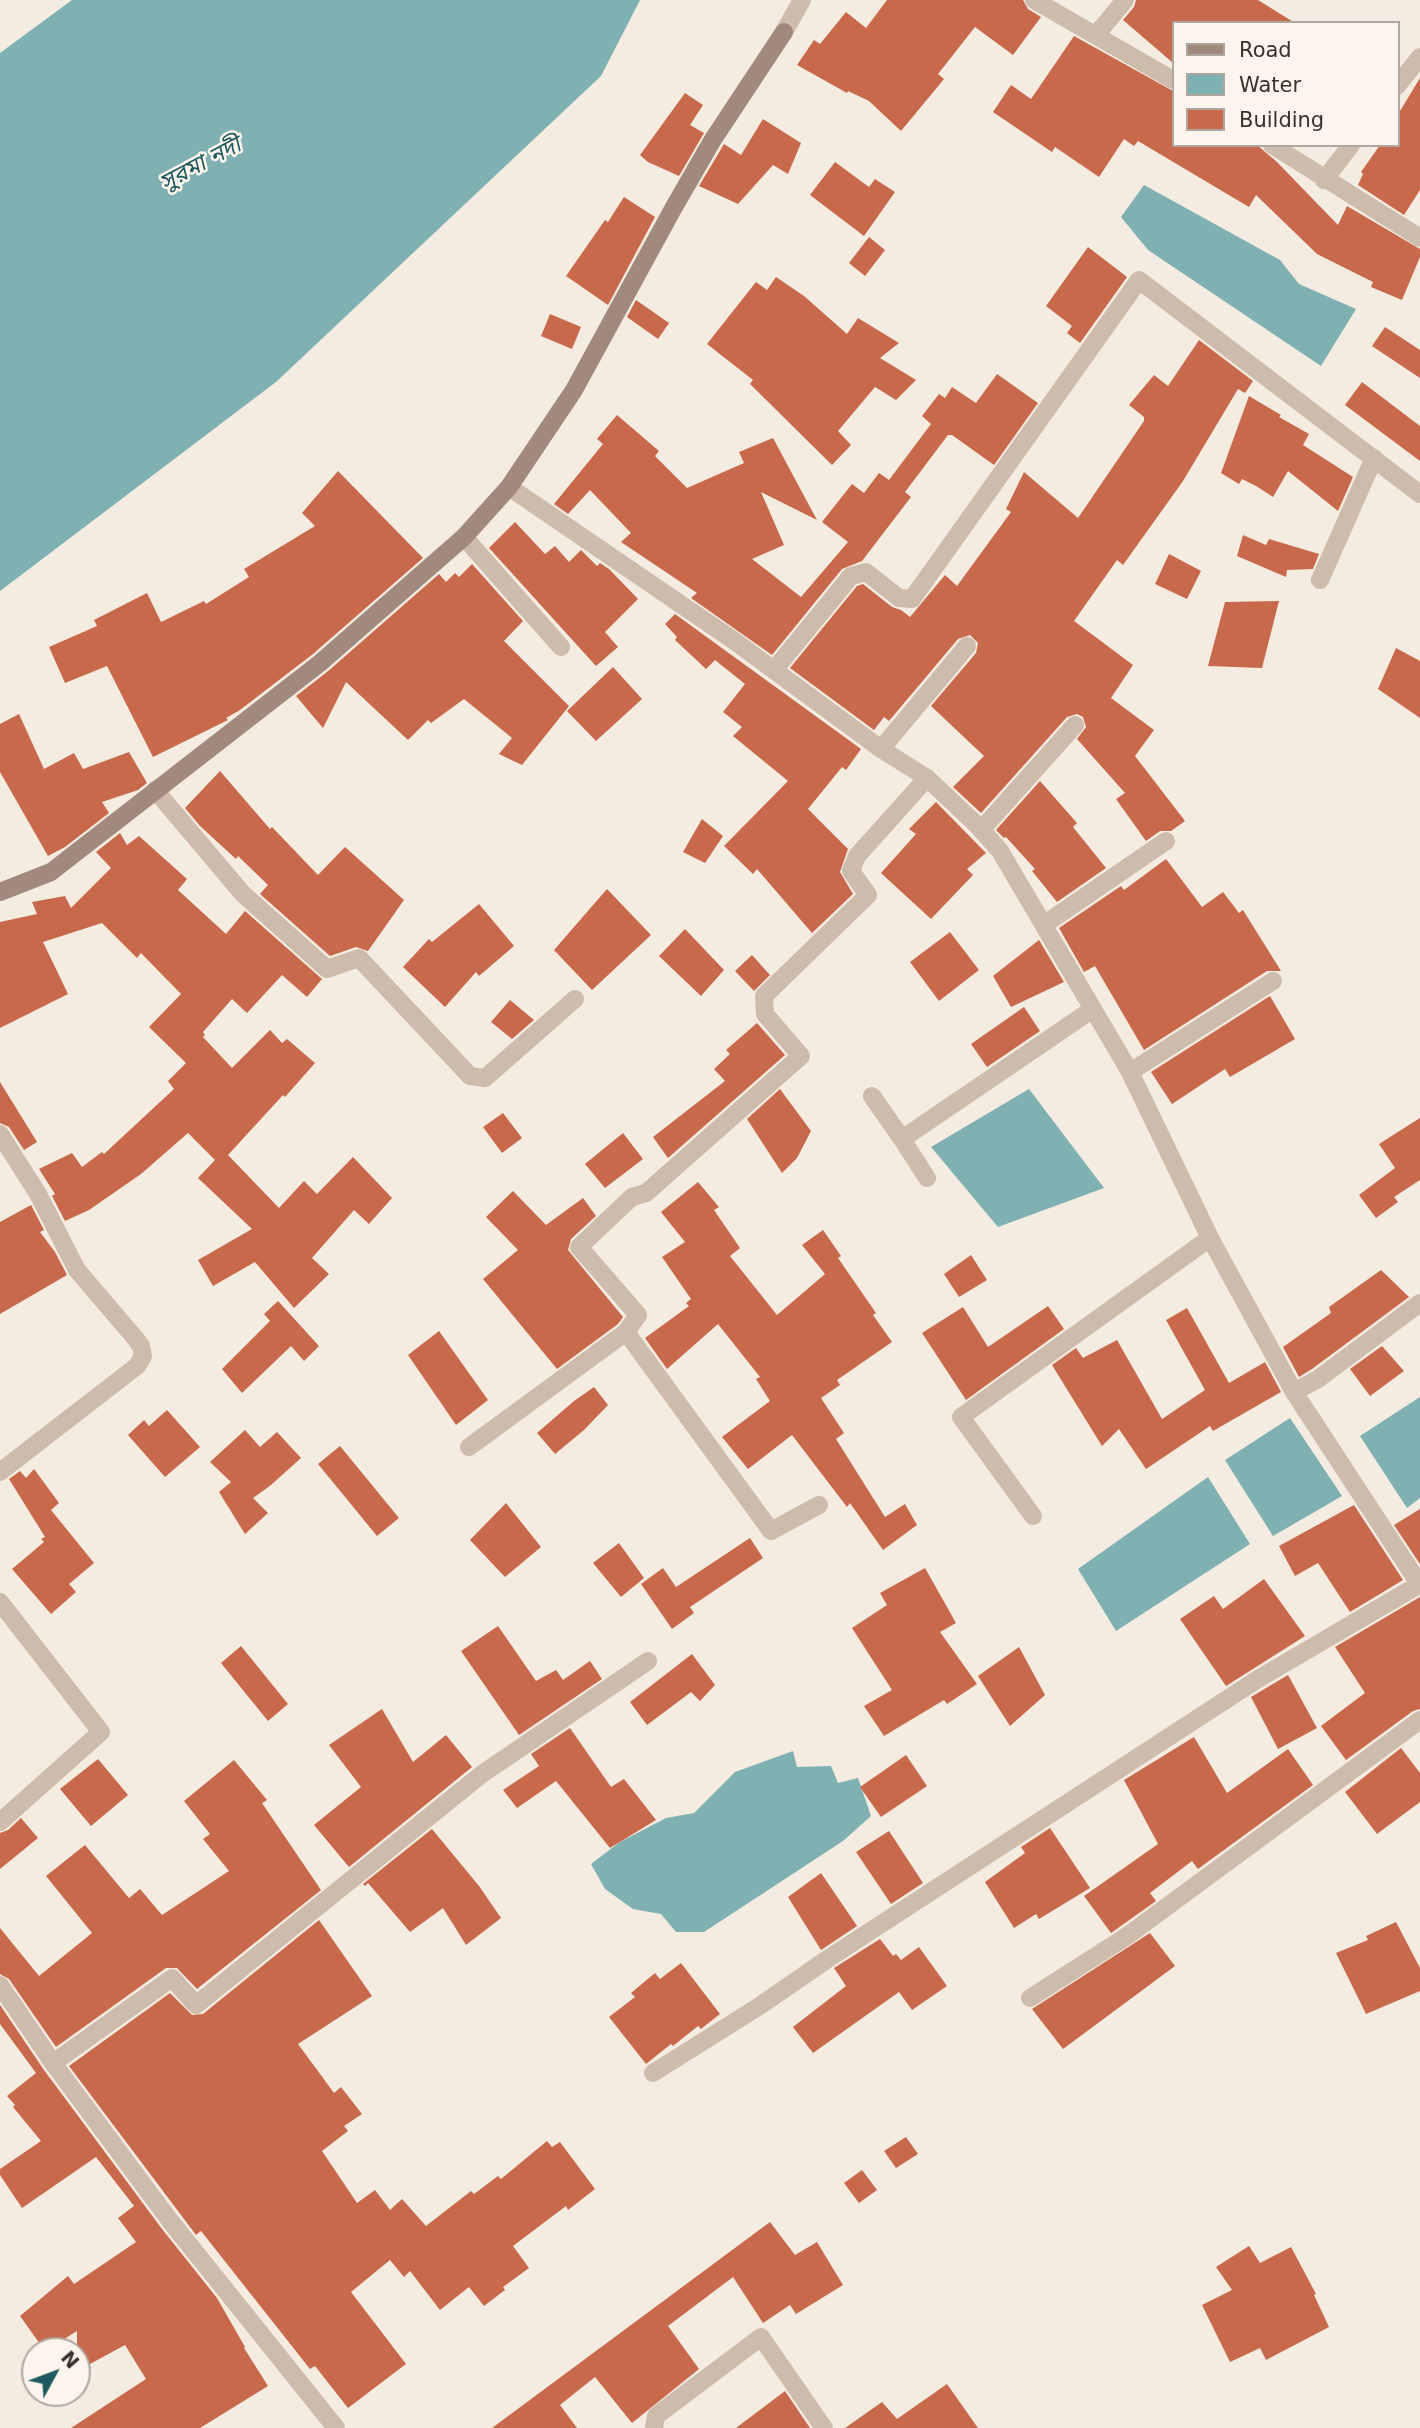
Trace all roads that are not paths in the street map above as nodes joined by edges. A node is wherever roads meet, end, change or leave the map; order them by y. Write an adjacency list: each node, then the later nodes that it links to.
1 (802, 0): 13 (street)
2 (1034, 0): 4 (street)
3 (1125, 0): 4 (street)
4 (1096, 35): 6 (street)
5 (1420, 57): 7 (street)
6 (1172, 79)
7 (1399, 83)
8 (1275, 147): 10 (street)
9 (1349, 147): 10 (street)
10 (1324, 180): 11 (street)
11 (1420, 238)
12 (1374, 458): 14 (street); 16 (street); 19 (street)
13 (509, 487): 15 (street); 19 (street)
14 (1420, 494)
15 (464, 537): 18 (street); 23 (street)
16 (1320, 580)
17 (967, 646): 21 (street)
18 (561, 647)
19 (774, 670): 21 (street)
20 (1075, 725): 24 (street)
21 (881, 749): 22 (street)
22 (927, 778): 24 (street); 38 (street)
23 (155, 790): 26 (street); 29 (street)
24 (981, 830): 27 (street)
25 (1166, 841): 27 (street)
26 (0, 892)
27 (1045, 924): 30 (street)
28 (1273, 981): 31 (street)
29 (575, 999)
30 (1093, 1009): 31 (street); 34 (street)
31 (1130, 1072): 36 (street)
32 (872, 1096): 34 (street)
33 (0, 1134): 41 (street)
34 (902, 1139): 35 (street)
35 (927, 1178)
36 (1210, 1238): 39 (street); 43 (street)
37 (1420, 1303): 39 (street)
38 (626, 1332): 40 (street); 42 (street)
39 (1294, 1392): 44 (street)
40 (468, 1447)
41 (0, 1472)
42 (819, 1505)
43 (1033, 1516)
44 (1420, 1584): 52 (street)
45 (0, 1602): 48 (street)
46 (648, 1661): 51 (street)
47 (1420, 1720): 50 (street)
48 (0, 1822)
49 (0, 1985): 51 (street)
50 (1030, 1998)
51 (53, 2063): 53 (street)
52 (653, 2073)
53 (336, 2428)
54 (654, 2428): 55 (street)
55 (824, 2428)

